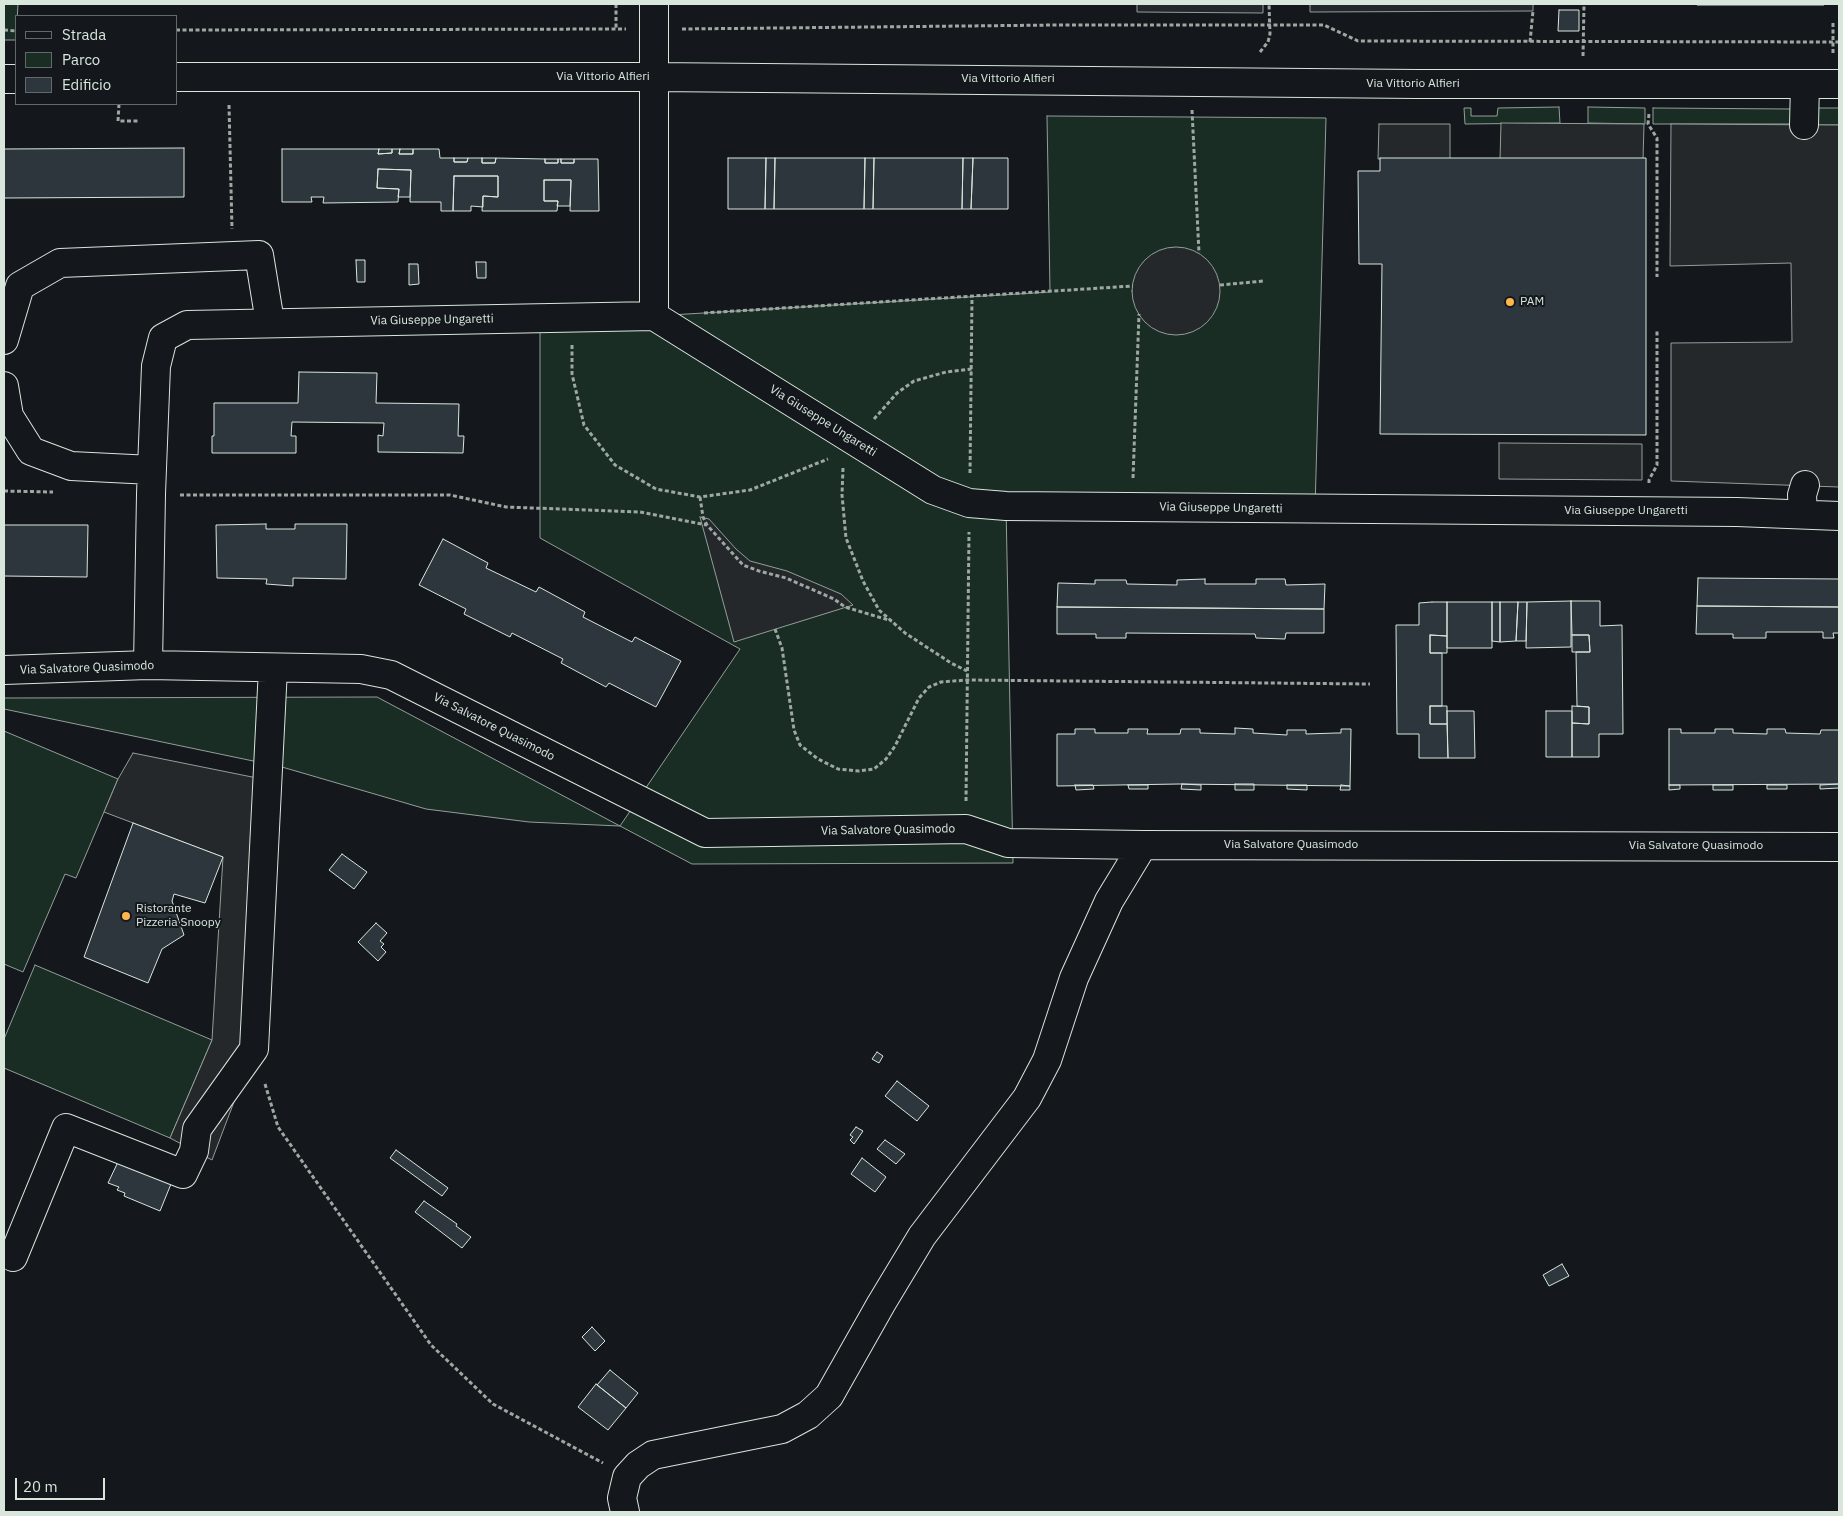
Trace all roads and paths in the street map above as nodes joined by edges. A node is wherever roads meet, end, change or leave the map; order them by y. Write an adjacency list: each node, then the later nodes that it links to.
1 (616, 4): 6 (path)
2 (1584, 4): 9 (path)
3 (1533, 11): 8 (path)
4 (654, 16): 6 (path); 8 (path); 14 (street)
5 (1832, 22): 10 (path)
6 (616, 29): 7 (path)
7 (178, 30)
8 (1530, 42): 9 (path)
9 (1583, 42): 10 (path); 12 (path)
10 (1834, 42): 11 (path); 13 (path)
11 (1839, 42)
12 (1583, 57)
13 (1836, 72): 16 (street, Via Vittorio Alfieri)
14 (654, 77): 15 (street, Via Vittorio Alfieri); 16 (street, Via Vittorio Alfieri); 32 (street)
15 (178, 78)
16 (1805, 84): 22 (street)
17 (229, 104): 23 (path)
18 (1192, 104): 24 (path)
19 (118, 105): 20 (path)
20 (139, 121)
21 (1648, 124): 25 (path)
22 (1804, 125)
23 (232, 229)
24 (1199, 253)
25 (1658, 277)
26 (1264, 281): 27 (path)
27 (1220, 285)
28 (1133, 286): 29 (path)
29 (972, 296): 30 (path); 37 (path)
30 (697, 313)
31 (1138, 314): 45 (path)
32 (654, 316): 33 (street, Via Giuseppe Ungaretti); 49 (street, Via Giuseppe Ungaretti)
33 (270, 322): 36 (street); 42 (street, Via Giuseppe Ungaretti)
34 (1657, 331): 46 (path)
35 (572, 339): 48 (path)
36 (4, 340)
37 (972, 370): 39 (path); 43 (path)
38 (4, 386): 42 (street)
39 (870, 424)
40 (835, 455): 48 (path)
41 (843, 460): 53 (path)
42 (152, 470): 55 (street, Via Giuseppe Ungaretti)
43 (970, 476)
44 (1805, 485): 49 (street)
45 (1132, 487)
46 (1649, 487)
47 (171, 494): 51 (path)
48 (700, 497): 51 (path)
49 (1803, 514): 50 (street, Via Giuseppe Ungaretti)
50 (1839, 516)
51 (707, 525): 53 (path)
52 (969, 530): 58 (path)
53 (892, 621): 58 (path)
54 (775, 629): 59 (path)
55 (148, 665): 56 (street, Via Salvatore Quasimodo); 57 (street, Via Salvatore Quasimodo)
56 (273, 668): 61 (street, Via Salvatore Quasimodo); 64 (street)
57 (4, 670)
58 (968, 672): 59 (path)
59 (968, 680): 60 (path); 61 (path)
60 (1370, 684)
61 (966, 829): 62 (street, Via Salvatore Quasimodo)
62 (1143, 845): 63 (street, Via Salvatore Quasimodo); 66 (street)
63 (1839, 847)
64 (254, 1049): 65 (street); 66 (path)
65 (13, 1257)
66 (627, 1477): 67 (street)
67 (625, 1512)

